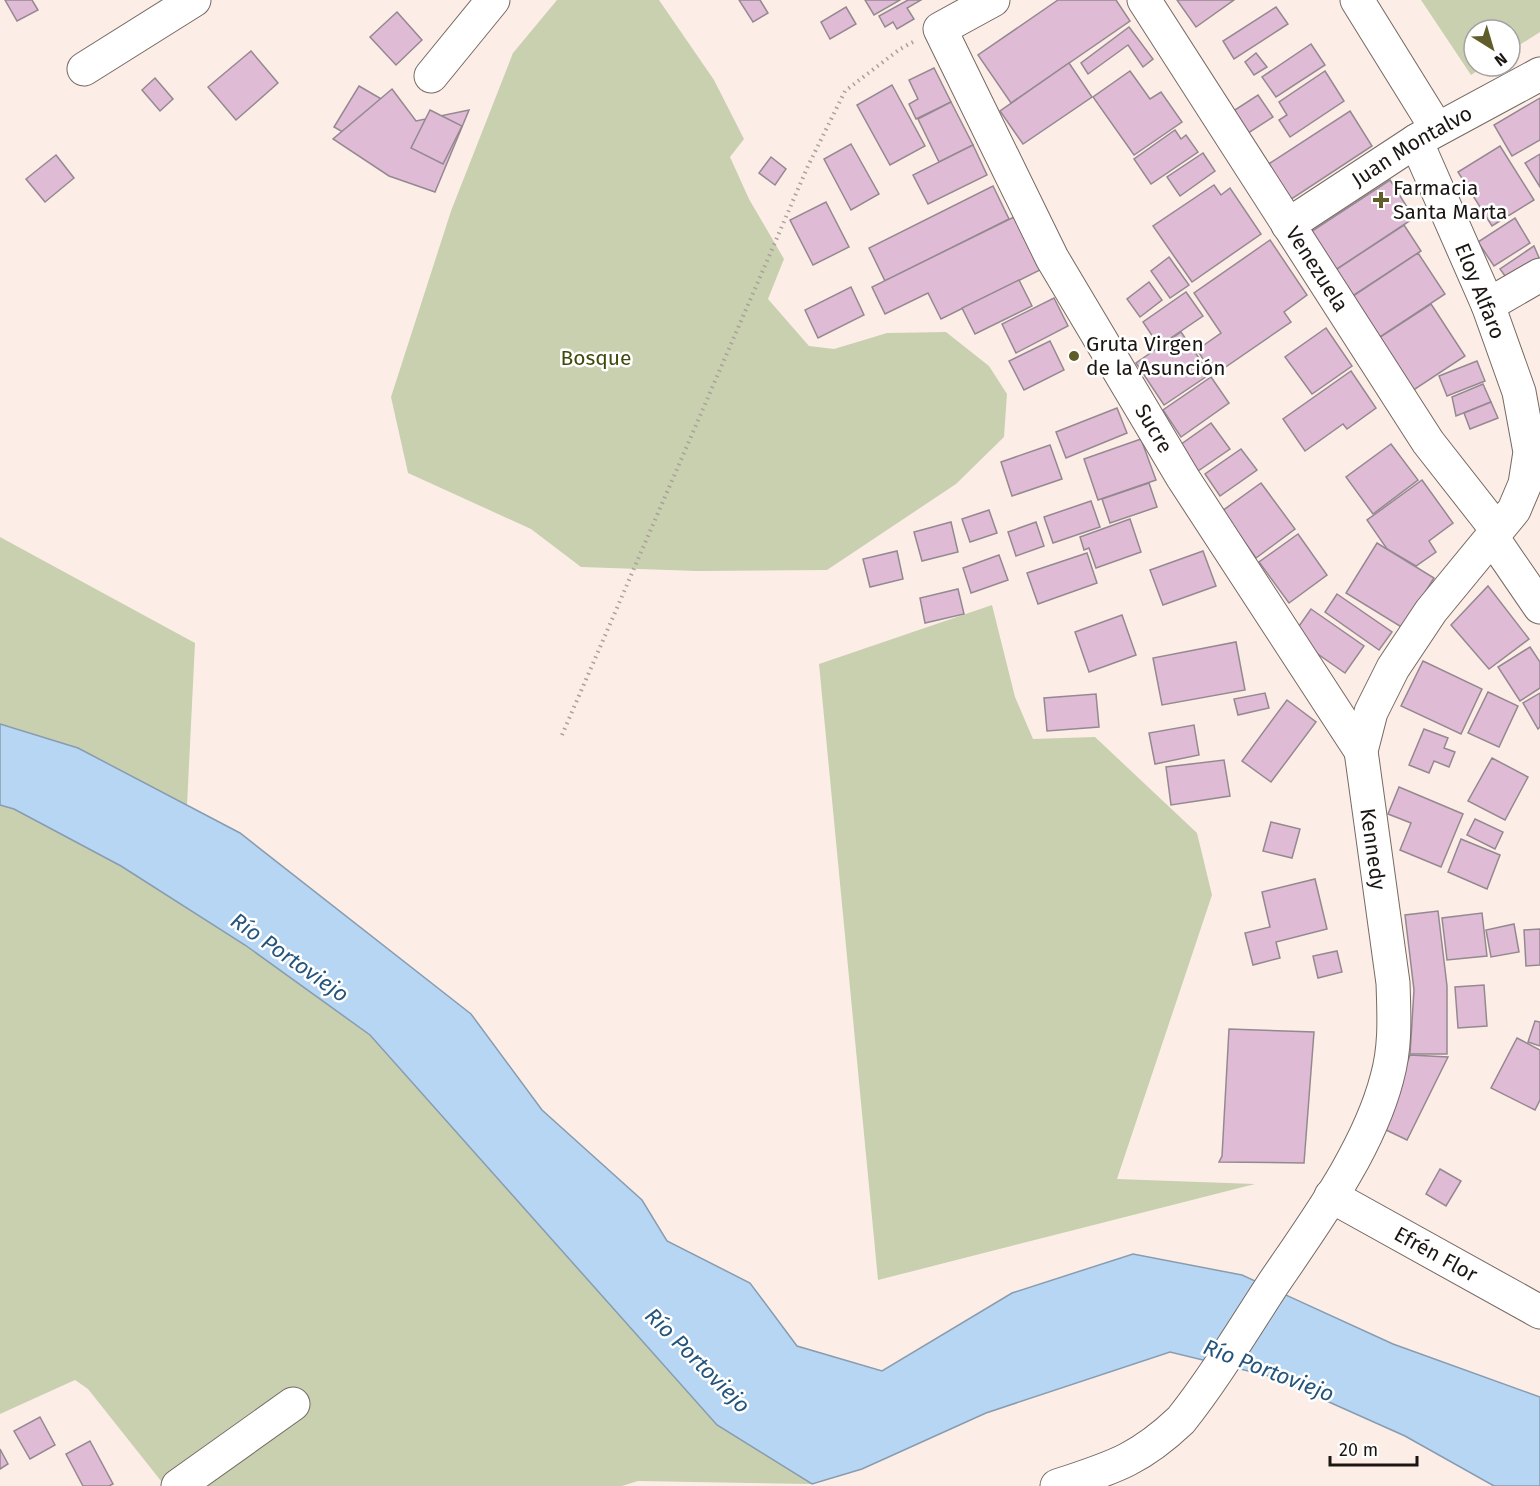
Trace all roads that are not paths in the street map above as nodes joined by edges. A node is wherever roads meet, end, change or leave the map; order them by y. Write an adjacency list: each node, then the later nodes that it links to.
1 (194, 0): 6 (street)
2 (493, 0): 8 (street)
3 (993, 0): 16 (street, Sucre)
4 (1144, 0): 10 (street, Venezuela)
5 (1358, 0): 9 (street, Eloy Alfaro)
6 (84, 69)
7 (1540, 74): 9 (street, Juan Montalvo)
8 (431, 76)
9 (1427, 135): 10 (street, Juan Montalvo); 12 (street, Eloy Alfaro)
10 (1288, 225): 14 (street, Venezuela)
11 (1540, 275): 12 (street)
12 (1488, 305): 14 (street, Eloy Alfaro)
13 (1540, 479): 14 (street, Kennedy)
14 (1501, 526): 15 (street, Venezuela); 16 (street, Kennedy)
15 (1540, 607)
16 (1361, 751): 17 (street, Kennedy)
17 (1324, 1207): 18 (street, Efrén Flor); 21 (street, Kennedy)
18 (1540, 1312)
19 (293, 1404): 20 (street)
20 (178, 1486)
21 (1056, 1486)

